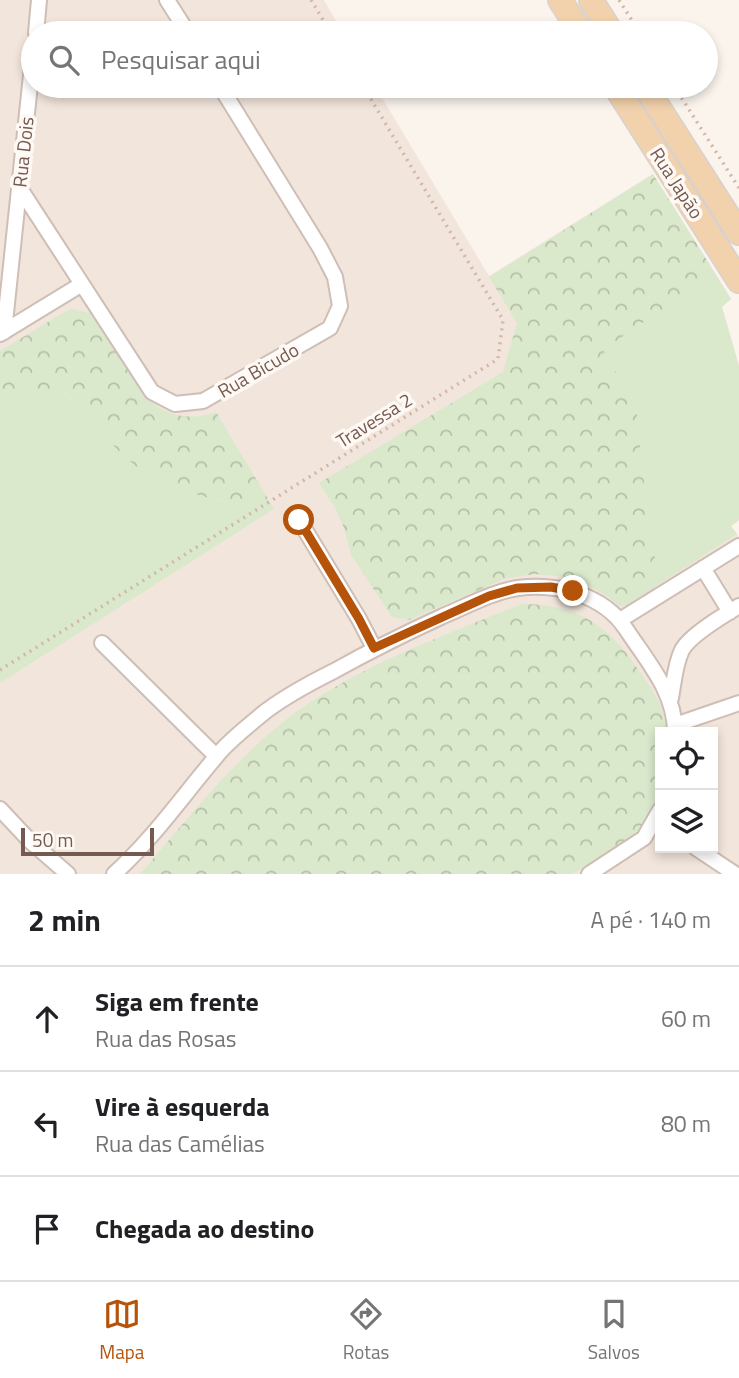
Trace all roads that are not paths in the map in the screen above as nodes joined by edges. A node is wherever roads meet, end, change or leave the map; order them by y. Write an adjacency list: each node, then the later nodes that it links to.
1 (39, 0): 5 (street)
2 (167, 0): 6 (street)
3 (560, 0): 7 (main road)
4 (591, 0): 8 (main road)
5 (37, 21)
6 (180, 21)
7 (574, 21)
8 (604, 21)
9 (29, 98): 13 (street, Rua Dois)
10 (227, 98): 16 (street, Rua Bicudo)
11 (623, 98): 15 (main road, Rua Japão)
12 (653, 98): 14 (main road, Rua Japão)
13 (19, 187): 16 (street, Rua Bicudo); 18 (street, Rua Dois)
14 (739, 233)
15 (734, 273): 17 (main road, Rua Japão)
16 (82, 284): 18 (street)
17 (739, 295)
18 (2, 333)
19 (299, 520): 25 (street)
20 (739, 546): 21 (street)
21 (703, 568): 22 (street); 23 (street)
22 (735, 609): 26 (street)
23 (620, 620): 25 (street); 26 (street)
24 (102, 643): 30 (street)
25 (374, 648): 30 (street)
26 (671, 698): 28 (street)
27 (739, 703): 29 (street)
28 (675, 727)
29 (678, 727)
30 (216, 756): 35 (street)
31 (0, 809): 34 (street)
32 (655, 823): 36 (street)
33 (704, 853): 37 (street)
34 (68, 874)
35 (114, 874)
36 (589, 874)
37 (735, 874)

